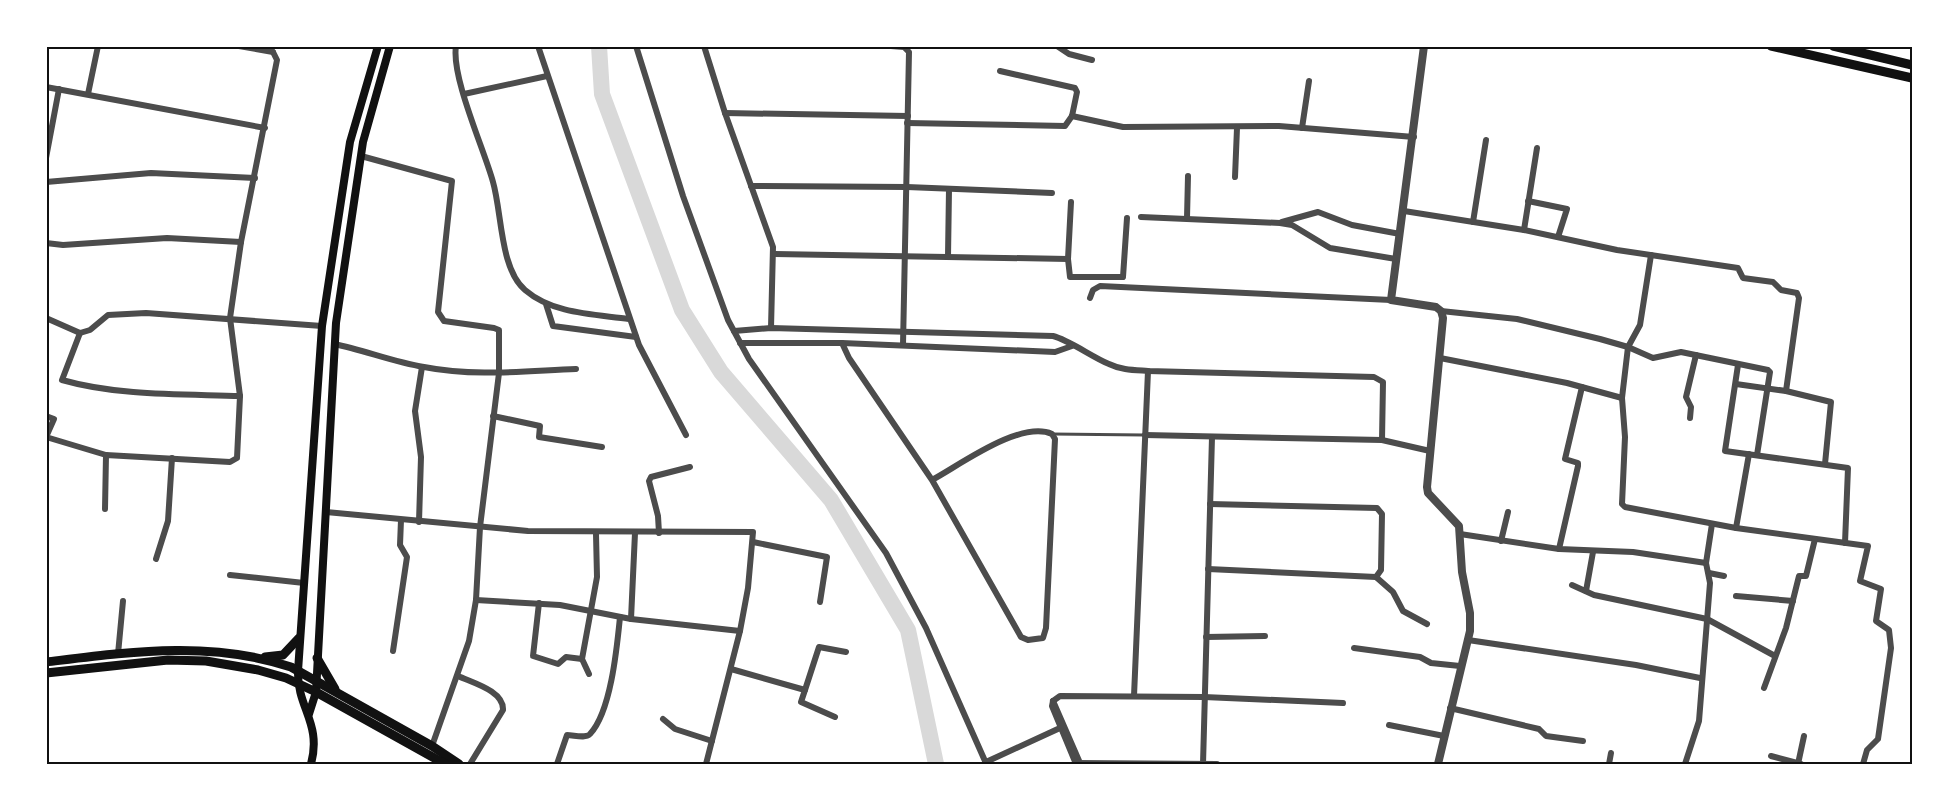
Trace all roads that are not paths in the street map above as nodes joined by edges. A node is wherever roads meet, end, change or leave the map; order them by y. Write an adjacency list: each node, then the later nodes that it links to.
1 (98, 46): 23 (street)
2 (239, 46): 14 (street)
3 (378, 46): 44 (main road)
4 (390, 46): 34 (main road)
5 (456, 46): 24 (street)
6 (538, 46): 18 (street)
7 (636, 46): 76 (street)
8 (704, 46): 25 (street)
9 (891, 46): 27 (street)
10 (1058, 46): 15 (street)
11 (1424, 46): 31 (street)
12 (1771, 46): 19 (main road)
13 (1833, 46): 16 (main road)
14 (274, 49): 28 (street)
15 (1092, 60)
16 (1912, 65)
17 (1000, 70): 26 (street)
18 (547, 76): 24 (street); 73 (street)
19 (1912, 78)
20 (1310, 81): 30 (street)
21 (46, 87): 22 (street)
22 (58, 89): 23 (street); 35 (street)
23 (88, 94): 28 (street)
24 (464, 94): 69 (street)
25 (725, 113): 27 (street); 40 (street)
26 (1072, 116): 27 (street); 29 (street)
27 (908, 119): 41 (street)
28 (265, 128): 38 (street)
29 (1237, 128): 30 (street); 37 (street)
30 (1302, 128): 31 (street)
31 (1414, 137): 49 (street)
32 (1486, 140): 54 (street)
33 (1537, 148): 46 (street)
34 (361, 156): 45 (main road); 92 (street)
35 (46, 158)
36 (1188, 176): 53 (street)
37 (1235, 177)
38 (255, 178): 39 (street); 59 (street)
39 (46, 182)
40 (751, 186): 41 (street); 61 (street)
41 (906, 187): 42 (street); 63 (street)
42 (949, 189): 43 (street); 64 (street)
43 (1052, 193)
44 (342, 197): 45 (main road); 48 (main road)
45 (354, 200): 50 (main road)
46 (1528, 201): 56 (street); 58 (street)
47 (1071, 202): 65 (street)
48 (339, 210): 50 (main road); 74 (main road)
49 (1404, 211): 54 (street); 57 (street)
50 (352, 212): 82 (main road)
51 (1141, 217): 53 (street)
52 (1127, 218): 65 (street)
53 (1186, 218): 55 (street)
54 (1473, 222): 56 (street)
55 (1280, 223): 57 (street); 66 (street)
56 (1524, 230): 58 (street)
57 (1400, 234): 66 (street)
58 (1558, 237): 62 (street)
59 (241, 242): 60 (street); 72 (street)
60 (46, 243)
61 (775, 254): 63 (street); 75 (street)
62 (1651, 255): 85 (street); 96 (street)
63 (906, 256): 64 (street); 77 (street)
64 (948, 257): 65 (street)
65 (1068, 259)
66 (1396, 259): 68 (street)
67 (1090, 298): 68 (street)
68 (1391, 300): 70 (street)
69 (546, 304): 73 (street); 79 (street)
70 (1441, 311): 85 (street); 87 (street)
71 (46, 318): 78 (street)
72 (230, 318): 74 (street); 78 (street); 97 (street)
73 (629, 319): 79 (street)
74 (322, 326): 136 (main road)
75 (771, 328): 76 (street); 77 (street)
76 (734, 331): 80 (street)
77 (903, 332): 83 (street); 84 (street)
78 (80, 333): 97 (street)
79 (636, 337): 102 (street)
80 (740, 342): 81 (street); 203 (street)
81 (842, 343): 83 (street); 116 (street)
82 (334, 344): 89 (street); 119 (main road)
83 (903, 345): 84 (street)
84 (1072, 346): 91 (street)
85 (1629, 347): 86 (street); 98 (street)
86 (1696, 355): 88 (street); 101 (street)
87 (1440, 358): 94 (street); 109 (street)
88 (1738, 366): 93 (street); 95 (street)
89 (422, 367): 92 (street); 122 (street)
90 (576, 369): 92 (street)
91 (1148, 371): 103 (street); 107 (street)
92 (499, 373): 100 (street)
93 (1736, 384): 95 (street); 110 (street)
94 (1582, 387): 98 (street); 134 (street)
95 (1767, 388): 96 (street); 112 (street)
96 (1786, 391): 114 (street)
97 (240, 396): 113 (street)
98 (1622, 398): 123 (street)
99 (46, 416): 105 (street)
100 (493, 416): 108 (street); 124 (street)
101 (1690, 418)
102 (686, 435)
103 (1145, 435): 104 (lane); 106 (street); 186 (street)
104 (1054, 436): 116 (street); 116 (street)
105 (46, 437): 111 (street)
106 (1212, 437): 107 (street); 117 (street)
107 (1382, 440): 109 (street)
108 (602, 447)
109 (1430, 451): 129 (street)
110 (1749, 454): 112 (street); 125 (street)
111 (106, 455): 113 (street); 118 (street)
112 (1757, 455): 114 (street)
113 (172, 458): 138 (street)
114 (1825, 464): 133 (street)
115 (690, 467): 127 (street)
116 (932, 480)
117 (1210, 504): 140 (street); 144 (street)
118 (105, 509)
119 (326, 512): 121 (street); 137 (main road)
120 (1508, 512): 131 (street)
121 (401, 520): 122 (street); 165 (street)
122 (419, 522): 124 (street)
123 (1712, 524): 125 (street); 139 (street)
124 (480, 527): 128 (street); 149 (street)
125 (1736, 528): 130 (street)
126 (635, 533): 127 (street); 128 (street); 157 (street)
127 (659, 533): 132 (street)
128 (596, 534): 154 (street)
129 (1460, 534): 131 (street); 163 (street)
130 (1815, 539): 133 (street); 151 (street)
131 (1501, 541): 134 (street)
132 (753, 542): 152 (street); 159 (street)
133 (1845, 543): 217 (street)
134 (1559, 549): 135 (street)
135 (1593, 552): 139 (street); 147 (street)
136 (307, 554): 137 (main road); 145 (main road)
137 (322, 555): 170 (main road)
138 (156, 559)
139 (1706, 563): 141 (street)
140 (1208, 569): 144 (street); 161 (street)
141 (1709, 573): 143 (street); 156 (street)
142 (230, 575): 145 (street)
143 (1724, 576)
144 (1376, 577): 158 (street)
145 (304, 583): 162 (main road)
146 (1572, 585): 147 (street)
147 (1586, 591): 156 (street)
148 (1736, 596): 151 (street)
149 (476, 600): 153 (street); 178 (street)
150 (123, 601): 167 (street)
151 (1793, 601): 168 (street)
152 (820, 602)
153 (539, 603): 154 (street); 171 (street)
154 (593, 611): 155 (street); 171 (street)
155 (620, 617): 157 (street); 211 (street)
156 (1707, 619): 168 (street); 179 (street)
157 (631, 620): 159 (street)
158 (1427, 624)
159 (740, 631): 174 (street)
160 (1265, 636): 161 (street)
161 (1206, 637): 187 (street)
162 (299, 638): 169 (main road); 175 (main road)
163 (1468, 640): 173 (street); 179 (street)
164 (1354, 648): 173 (street)
165 (393, 651)
166 (846, 652): 183 (street)
167 (117, 654): 169 (main road); 172 (main road)
168 (1775, 656): 182 (street)
169 (257, 658): 175 (main road)
170 (317, 658): 180 (main road); 185 (main road)
171 (582, 659): 177 (street)
172 (46, 662)
173 (1460, 666): 190 (street)
174 (731, 669): 183 (street); 198 (street)
175 (298, 671): 180 (main road); 181 (main road)
176 (46, 673): 181 (main road)
177 (589, 674)
178 (458, 676): 200 (street); 210 (street)
179 (1700, 678): 216 (street)
180 (316, 681): 184 (main road); 185 (main road)
181 (297, 683): 184 (main road); 191 (main road)
182 (1764, 688)
183 (805, 690): 192 (street)
184 (316, 692): 191 (main road); 208 (main road)
185 (338, 693): 200 (main road)
186 (1134, 696): 187 (street); 188 (street)
187 (1204, 697): 189 (street); 205 (street)
188 (1053, 701): 195 (street); 204 (street)
189 (1343, 703)
190 (1450, 708): 196 (street); 199 (street)
191 (309, 715): 207 (main road)
192 (835, 717)
193 (663, 719): 198 (street)
194 (1389, 725): 196 (street)
195 (1060, 728): 203 (street); 204 (street)
196 (1444, 736): 214 (street)
197 (1804, 736): 206 (street)
198 (712, 741): 212 (street)
199 (1583, 741)
200 (432, 746): 209 (main road)
201 (1611, 753): 215 (street)
202 (1771, 756): 206 (street)
203 (986, 763)
204 (1078, 763): 205 (street)
205 (1203, 764): 213 (street)
206 (1799, 764)
207 (311, 765)
208 (445, 765)
209 (459, 765)
210 (470, 765)
211 (557, 765)
212 (706, 765)
213 (1217, 765)
214 (1438, 765)
215 (1609, 765)
216 (1685, 765)
217 (1863, 765)

